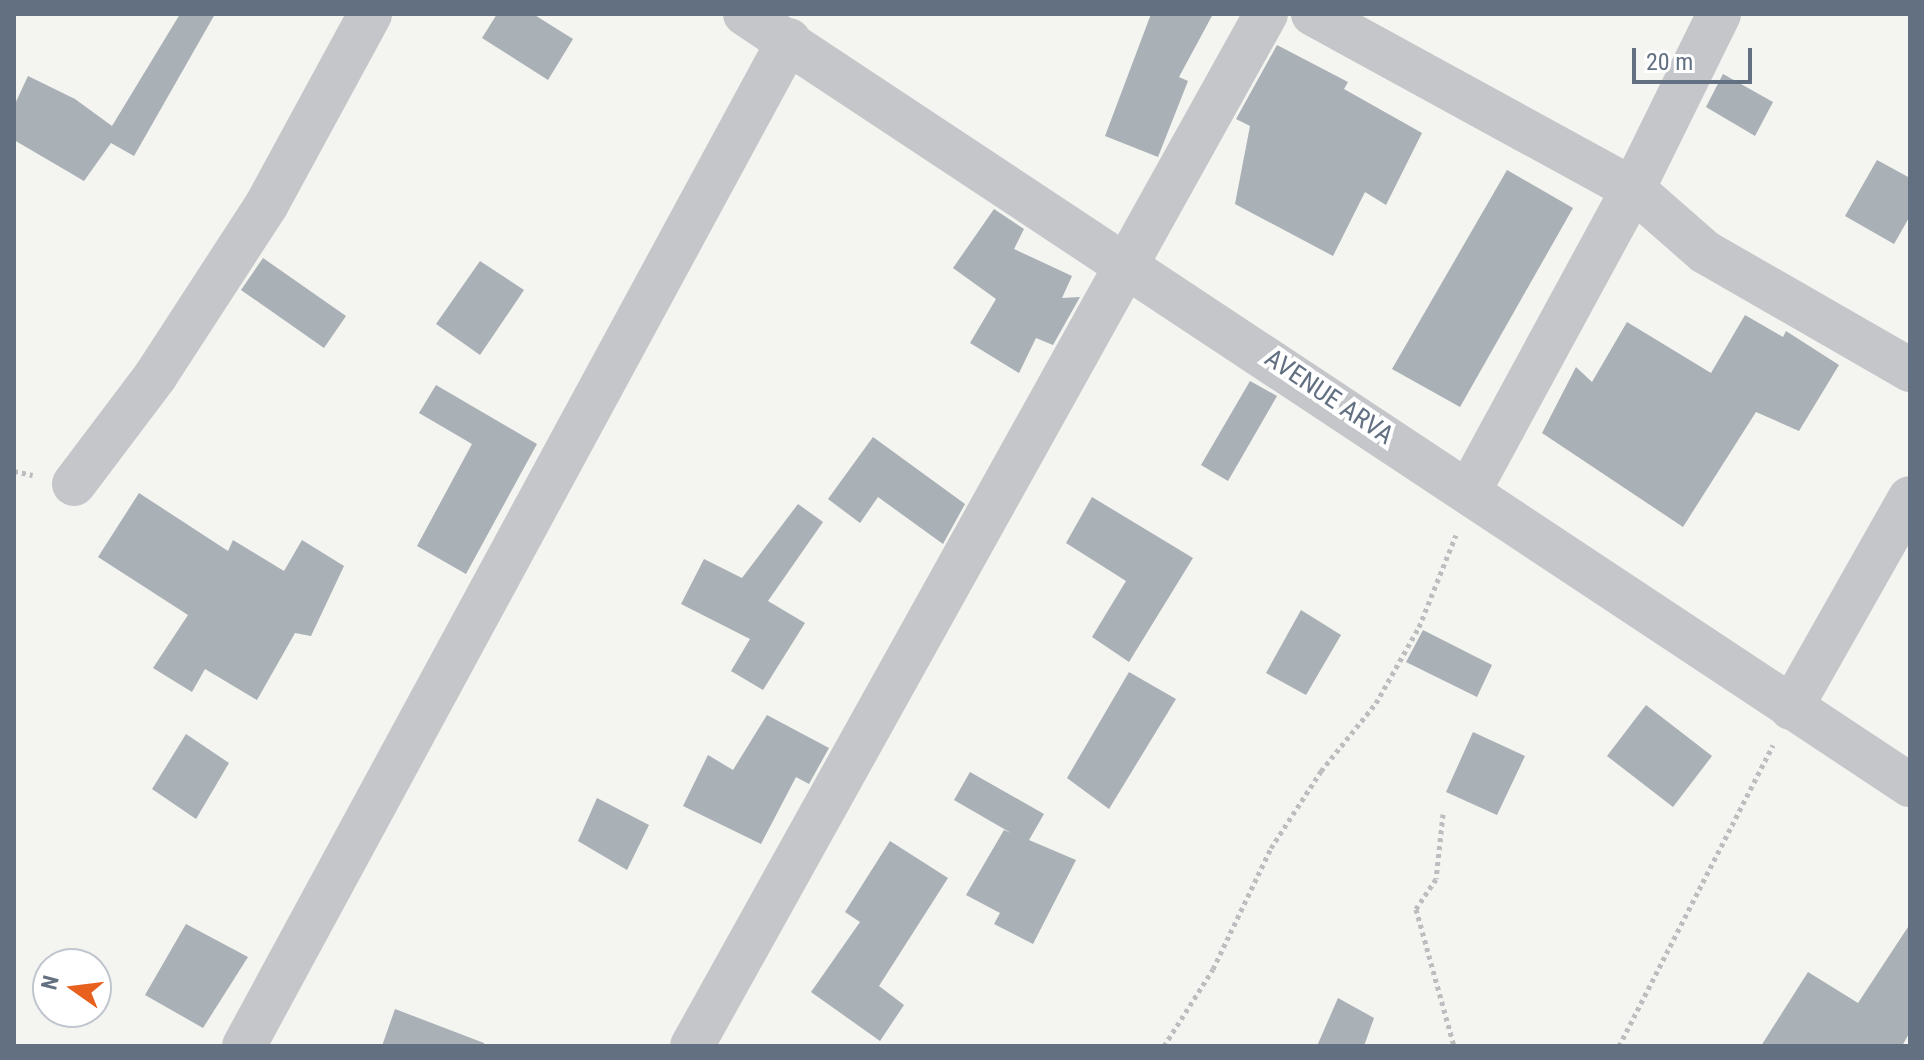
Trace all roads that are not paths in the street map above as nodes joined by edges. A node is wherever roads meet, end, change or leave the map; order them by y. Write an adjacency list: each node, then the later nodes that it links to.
1 (370, 14): 10 (street)
2 (745, 14): 6 (street, AVENUE ARVA)
3 (1266, 14): 8 (street)
4 (1313, 14): 7 (street)
5 (1719, 14): 7 (street)
6 (789, 40): 8 (street, AVENUE ARVA); 15 (street)
7 (1633, 189): 9 (street); 11 (street)
8 (1128, 264): 11 (street, AVENUE ARVA); 16 (street)
9 (1910, 370)
10 (74, 484)
11 (1469, 491): 13 (street, AVENUE ARVA)
12 (1910, 498): 13 (street)
13 (1791, 708): 14 (street, AVENUE ARVA)
14 (1910, 785)
15 (244, 1046)
16 (692, 1046)

